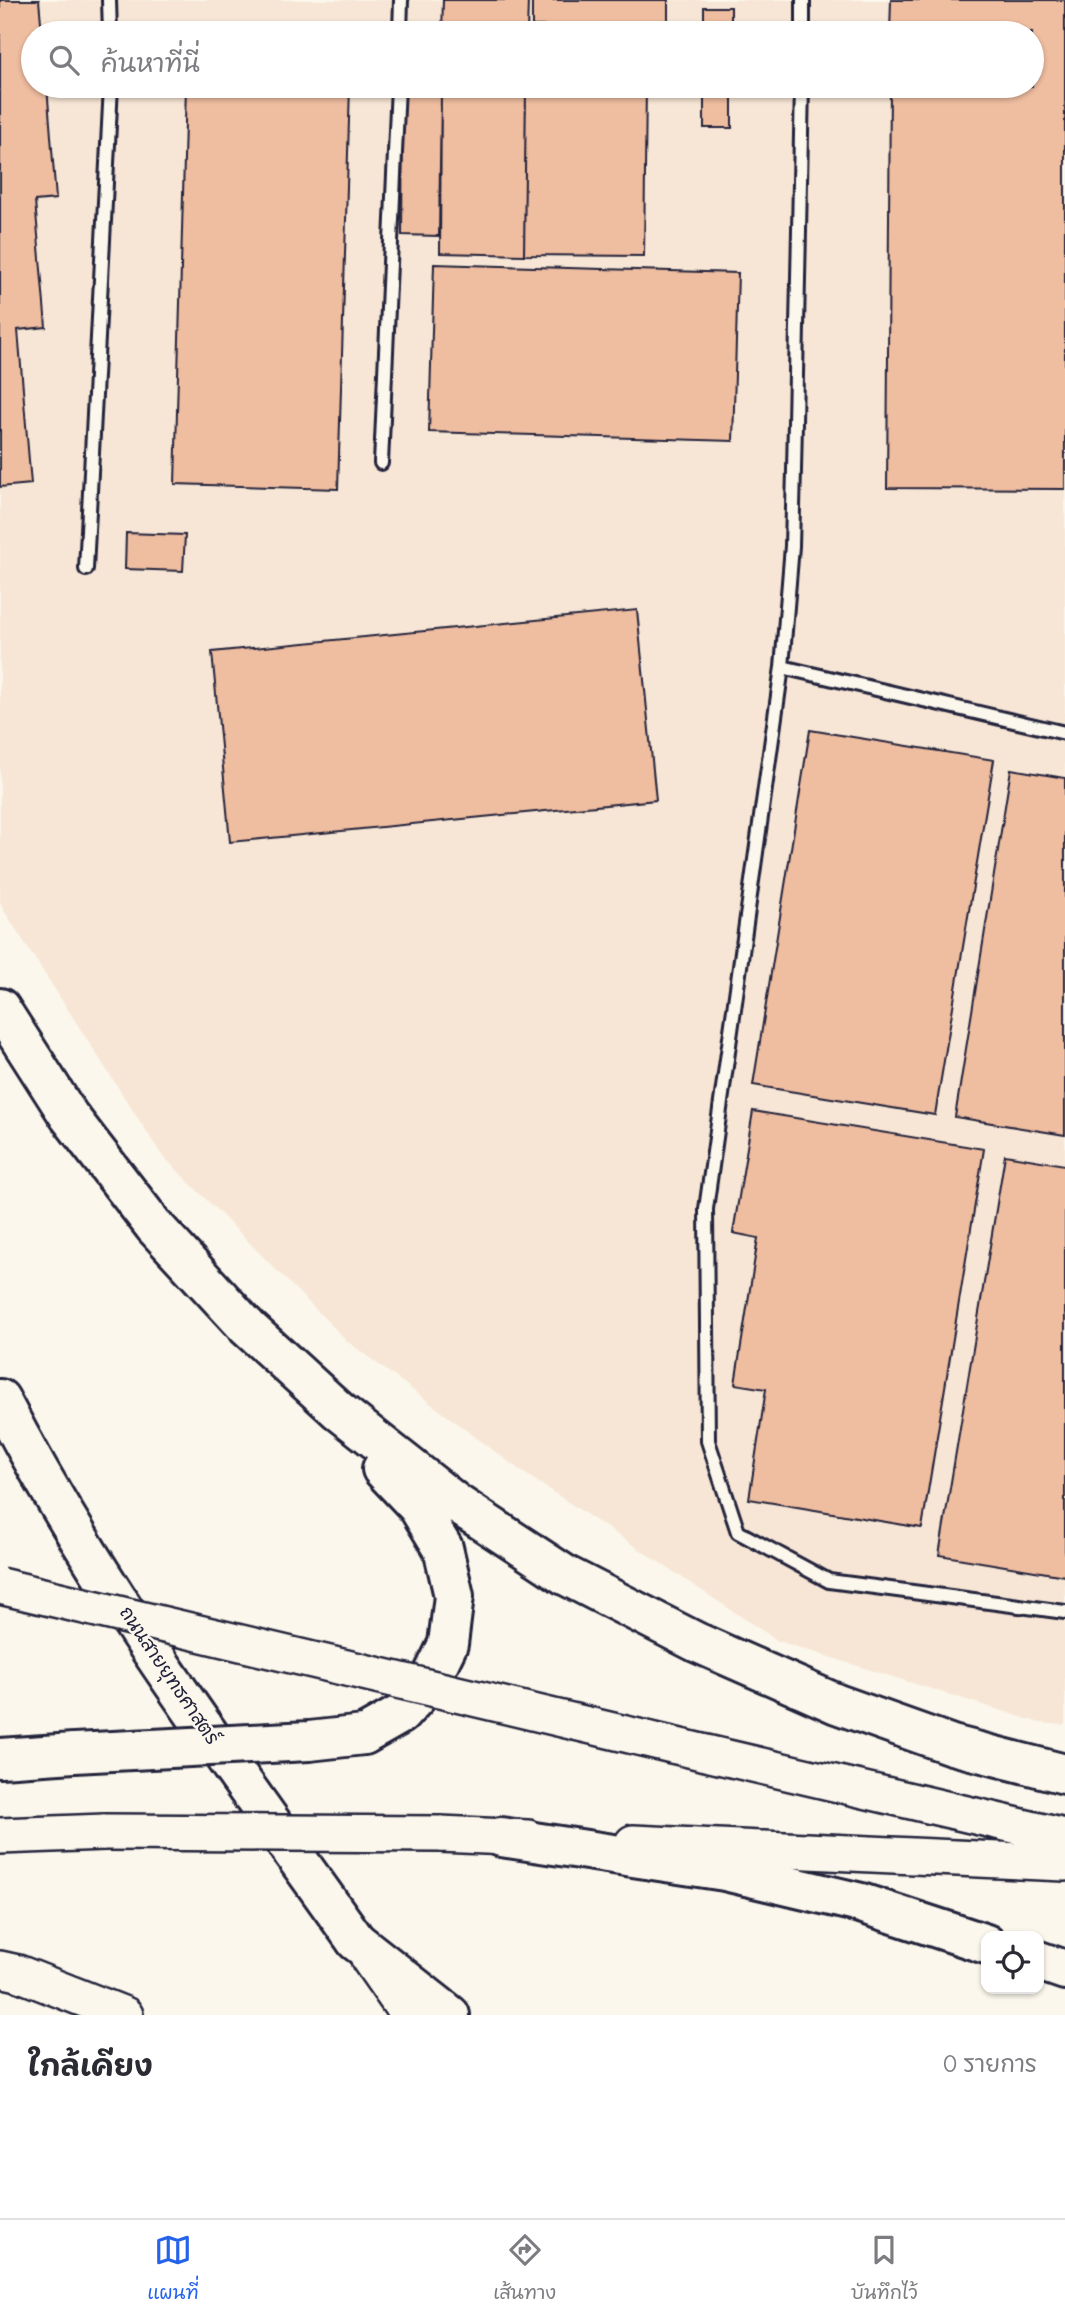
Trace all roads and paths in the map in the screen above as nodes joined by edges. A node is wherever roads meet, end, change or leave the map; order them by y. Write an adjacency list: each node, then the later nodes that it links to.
1 (109, 0): 4 (lane)
2 (401, 0): 5 (lane)
3 (803, 0): 6 (lane)
4 (110, 21)
5 (400, 21)
6 (803, 21)
7 (110, 98): 11 (lane)
8 (397, 98): 10 (lane)
9 (802, 98): 12 (lane)
10 (381, 463)
11 (86, 569)
12 (782, 667): 13 (lane); 18 (lane)
13 (1065, 733)
14 (0, 1008): 15 (main road)
15 (248, 1328): 19 (main road, bridge); 20 (main road)
16 (0, 1399): 25 (main road, ถนนสายยุทธศาสตร์)
17 (0, 1586): 23 (main road, bridge)
18 (1065, 1612)
19 (0, 1758)
20 (1065, 1774)
21 (0, 1836): 22 (main road, bridge)
22 (501, 1837): 24 (main road); 26 (main road)
23 (1065, 1837)
24 (1065, 1863)
25 (356, 1941): 31 (main road); 32 (main road, ถนนสายยุทธศาสตร์)
26 (981, 1942)
27 (1044, 1963): 29 (main road)
28 (0, 1969): 30 (main road)
29 (1065, 1970)
30 (125, 2015)
31 (408, 2015)
32 (450, 2015)

